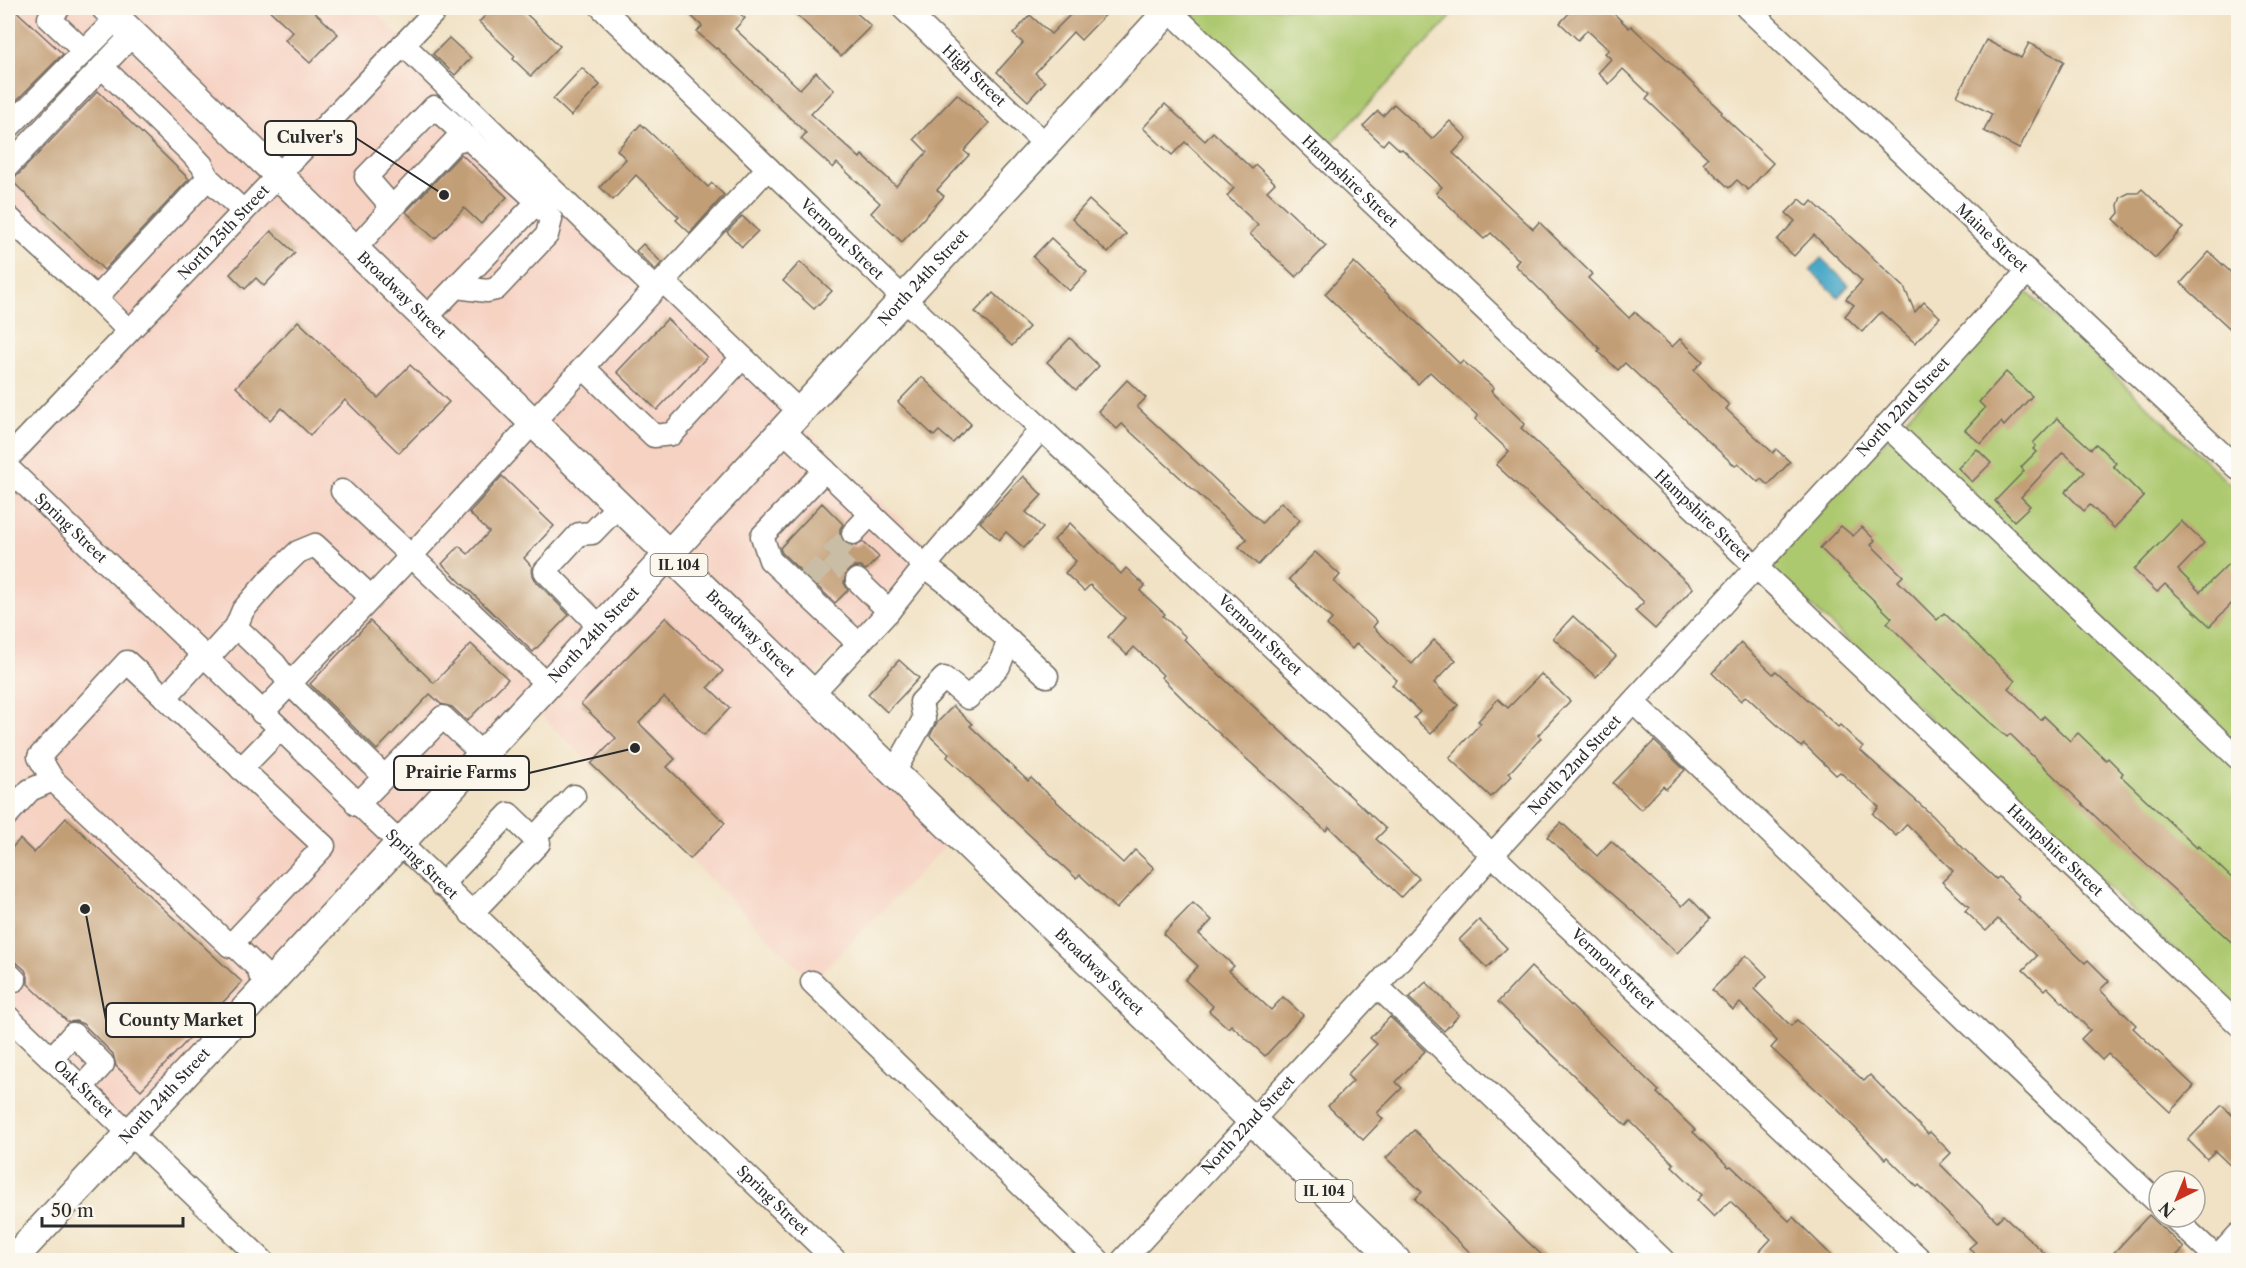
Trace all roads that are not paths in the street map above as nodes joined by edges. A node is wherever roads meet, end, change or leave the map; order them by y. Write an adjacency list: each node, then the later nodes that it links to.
1 (59, 8): 9 (street)
2 (438, 8): 8 (street, North 25th Street)
3 (602, 8): 17 (street, Vermont Street)
4 (903, 8): 15 (street, High Street)
5 (1169, 8): 15 (main road, North 24th Street); 48 (street, Hampshire Street)
6 (1747, 8): 25 (street, Maine Street)
7 (118, 20): 9 (street); 10 (street); 18 (main road, Broadway Street / IL 104)
8 (403, 44): 11 (street); 18 (street, North 25th Street)
9 (84, 51): 13 (street)
10 (102, 68): 16 (street); 19 (street)
11 (449, 89): 12 (street); 20 (street)
12 (434, 107): 14 (street); 22 (street)
13 (8, 128)
14 (469, 138): 20 (street); 22 (street)
15 (1046, 144): 28 (main road, North 24th Street)
16 (8, 166)
17 (768, 168): 26 (street); 28 (street, Vermont Street)
18 (277, 174): 21 (street, North 25th Street); 24 (main road, Broadway Street / IL 104)
19 (208, 178): 21 (street); 27 (street)
20 (545, 195): 26 (street); 29 (street)
21 (242, 210): 30 (street, North 25th Street)
22 (388, 212): 24 (street)
23 (8, 217): 27 (street)
24 (354, 250): 29 (main road, Broadway Street / IL 104)
25 (2028, 271): 35 (street, North 22nd Street); 39 (street, Maine Street)
26 (659, 285): 31 (street); 32 (street)
27 (96, 298): 30 (street)
28 (904, 299): 33 (main road, North 24th Street); 36 (street, Vermont Street)
29 (425, 319): 34 (main road, Broadway Street / IL 104)
30 (128, 330): 37 (street, North 25th Street)
31 (742, 358): 32 (street); 33 (street)
32 (584, 368): 34 (street)
33 (791, 421): 40 (street); 45 (main road, North 24th Street)
34 (533, 424): 42 (main road, Broadway Street / IL 104); 46 (street)
35 (1887, 426): 48 (street, North 22nd Street); 66 (street)
36 (1041, 429): 47 (street); 76 (street, Vermont Street)
37 (8, 458)
38 (8, 468): 56 (street, Spring Street)
39 (2238, 469)
40 (825, 470): 43 (street); 55 (street)
41 (342, 491): 46 (street)
42 (618, 506): 45 (main road, Broadway Street / IL 104); 53 (street)
43 (871, 514): 44 (street); 47 (street)
44 (853, 533)
45 (668, 554): 53 (main road, North 24th Street); 60 (main road, Broadway Street / IL 104)
46 (411, 556): 50 (street); 59 (street)
47 (924, 566): 51 (street); 54 (street)
48 (1757, 567): 62 (street, North 22nd Street); 84 (street, Hampshire Street)
49 (857, 580): 51 (street)
50 (371, 597): 52 (street); 58 (street)
51 (889, 611): 55 (street)
52 (236, 627): 56 (street); 58 (street)
53 (600, 627): 59 (main road, North 24th Street)
54 (1009, 640): 57 (street); 68 (street)
55 (859, 644): 60 (street)
56 (204, 658): 61 (street); 63 (street, Spring Street)
57 (1047, 676)
58 (290, 684): 63 (street); 69 (street)
59 (547, 684): 65 (main road, North 24th Street)
60 (812, 694): 68 (main road, Broadway Street / IL 104)
61 (165, 698): 67 (street); 70 (street)
62 (1633, 702): 76 (street, North 22nd Street); 89 (street)
63 (262, 713): 64 (street, Spring Street)
64 (279, 730): 67 (street); 72 (street, Spring Street)
65 (482, 754): 69 (street); 75 (main road, North 24th Street)
66 (2238, 758)
67 (241, 769): 79 (street)
68 (893, 774): 87 (main road, Broadway Street / IL 104)
69 (384, 776): 72 (street)
70 (53, 780): 73 (street); 79 (street)
71 (574, 796): 74 (street)
72 (357, 805): 75 (street, Spring Street)
73 (8, 814)
74 (534, 838): 77 (street); 78 (street)
75 (398, 844): 77 (street, Spring Street); 80 (main road, North 24th Street)
76 (1493, 854): 82 (street, North 22nd Street); 99 (street, Vermont Street)
77 (441, 885): 78 (street, Spring Street)
78 (471, 914): 94 (street, Spring Street)
79 (230, 946): 80 (street)
80 (264, 979): 88 (main road, North 24th Street)
81 (812, 982): 95 (street)
82 (1377, 986): 87 (street, North 22nd Street); 98 (street)
83 (8, 1017): 85 (street, Oak Street)
84 (2238, 1024)
85 (51, 1059): 86 (street, Oak Street); 86 (street)
86 (81, 1088): 88 (street, Oak Street)
87 (1252, 1122): 96 (street, North 22nd Street); 97 (main road, Broadway Street / IL 104)
88 (129, 1134): 92 (main road, North 24th Street); 93 (street, Oak Street)
89 (2147, 1193)
90 (2185, 1229): 100 (street)
91 (2238, 1234): 100 (street)
92 (12, 1260)
93 (262, 1260)
94 (835, 1260)
95 (1098, 1260)
96 (1123, 1260)
97 (1396, 1260)
98 (1663, 1260)
99 (1921, 1260)
100 (2217, 1260)

